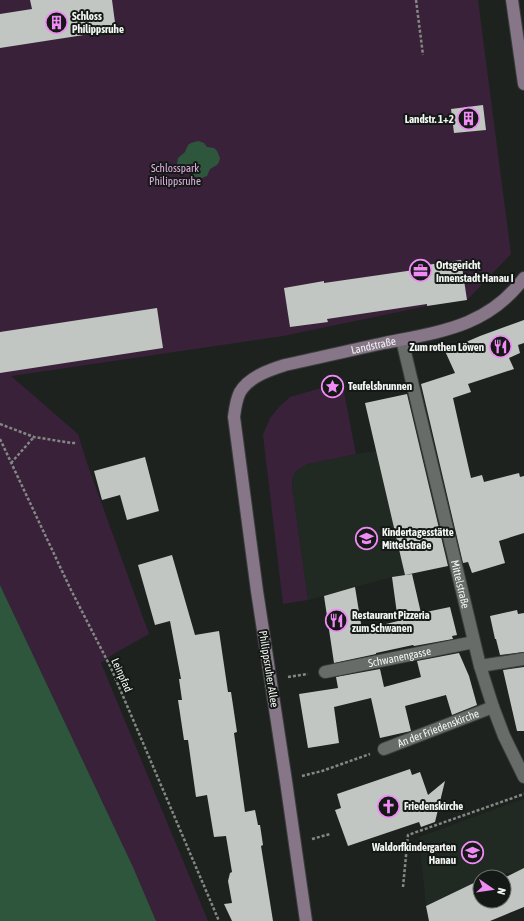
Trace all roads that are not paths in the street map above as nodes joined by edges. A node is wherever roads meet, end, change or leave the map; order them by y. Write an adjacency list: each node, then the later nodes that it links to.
1 (512, 0): 2 (main road)
2 (524, 84)
3 (524, 278): 4 (main road, Landstraße)
4 (402, 340): 5 (main road, Landstraße); 6 (street, Mittelstraße)
5 (234, 417): 13 (main road, Philippsruher Allee)
6 (474, 642): 8 (street, Mittelstraße); 9 (street, Schwanengasse)
7 (524, 659): 8 (street)
8 (480, 666): 10 (street, Mittelstraße)
9 (325, 672)
10 (493, 707): 11 (street, An der Friedenskirche); 12 (street, Mittelstraße)
11 (384, 749)
12 (524, 777)
13 (306, 921)

